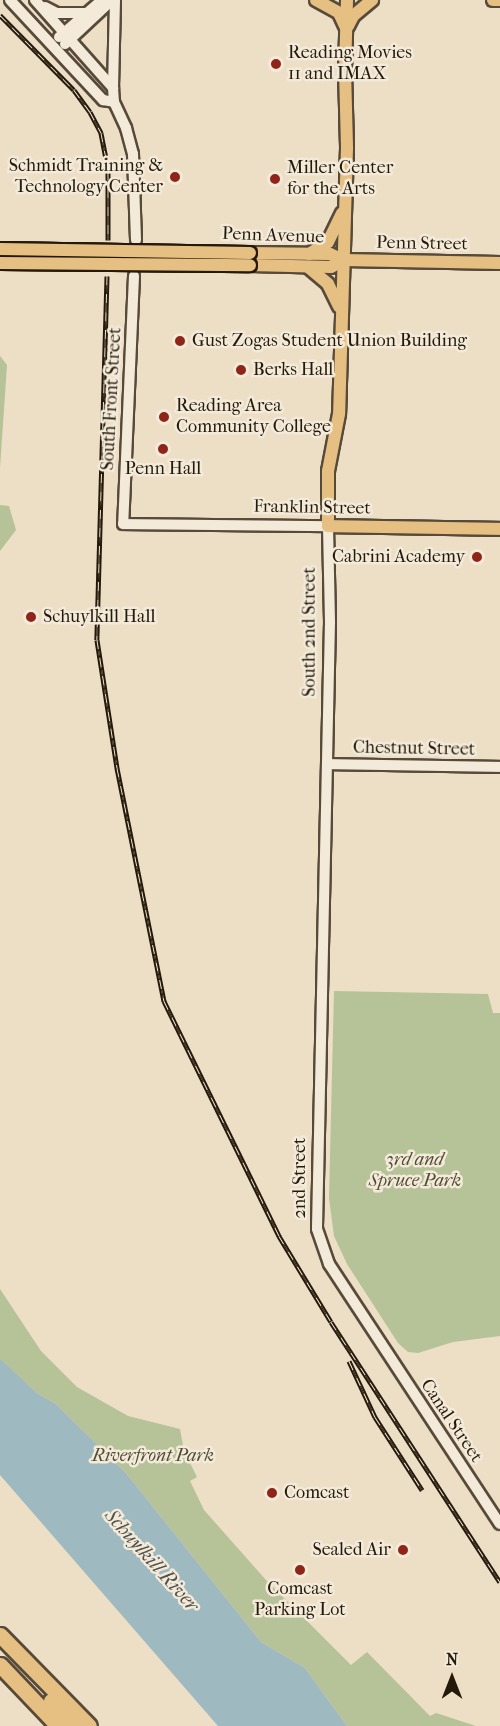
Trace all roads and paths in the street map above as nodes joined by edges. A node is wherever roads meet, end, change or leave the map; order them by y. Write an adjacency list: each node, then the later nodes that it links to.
1 (10, 0): 13 (street)
2 (102, 0): 10 (street)
3 (114, 0): 12 (street); 14 (street)
4 (316, 0): 11 (main road)
5 (347, 0): 11 (main road, South 2nd Street)
6 (372, 0): 11 (main road)
7 (493, 0): 8 (main road)
8 (500, 0)
9 (37, 2): 10 (street); 12 (street)
10 (85, 13): 12 (street)
11 (346, 33): 16 (main road, South 2nd Street)
12 (67, 36): 13 (street); 14 (street)
13 (55, 47): 15 (street)
14 (113, 88): 15 (street)
15 (114, 102): 17 (street)
16 (345, 209): 20 (main road); 21 (main road, South 2nd Street)
17 (136, 240)
18 (0, 249): 19 (main road, Penn Avenue, bridge)
19 (250, 259): 20 (main road, Penn Avenue); 22 (main road, Penn Avenue, bridge)
20 (307, 260): 21 (main road, Penn Avenue); 25 (main road)
21 (343, 260): 23 (main road, Penn Street); 25 (main road, South 2nd Street)
22 (0, 263)
23 (500, 263)
24 (134, 276): 26 (street, South Front Street)
25 (341, 310): 27 (main road, South 2nd Street)
26 (123, 524): 27 (street, Franklin Street)
27 (328, 526): 28 (main road, Franklin Street); 29 (street, South 2nd Street)
28 (500, 529)
29 (327, 764): 30 (street, Chestnut Street); 31 (street, South 2nd Street)
30 (500, 767)
31 (320, 1004): 32 (street, 2nd Street)
32 (394, 1367): 33 (street, Canal Street)
33 (500, 1524)
34 (0, 1635): 41 (highway)
35 (0, 1641): 40 (highway)
36 (0, 1665): 39 (highway)
37 (0, 1674): 38 (highway)
38 (45, 1726)
39 (58, 1726)
40 (73, 1726)
41 (89, 1726)

